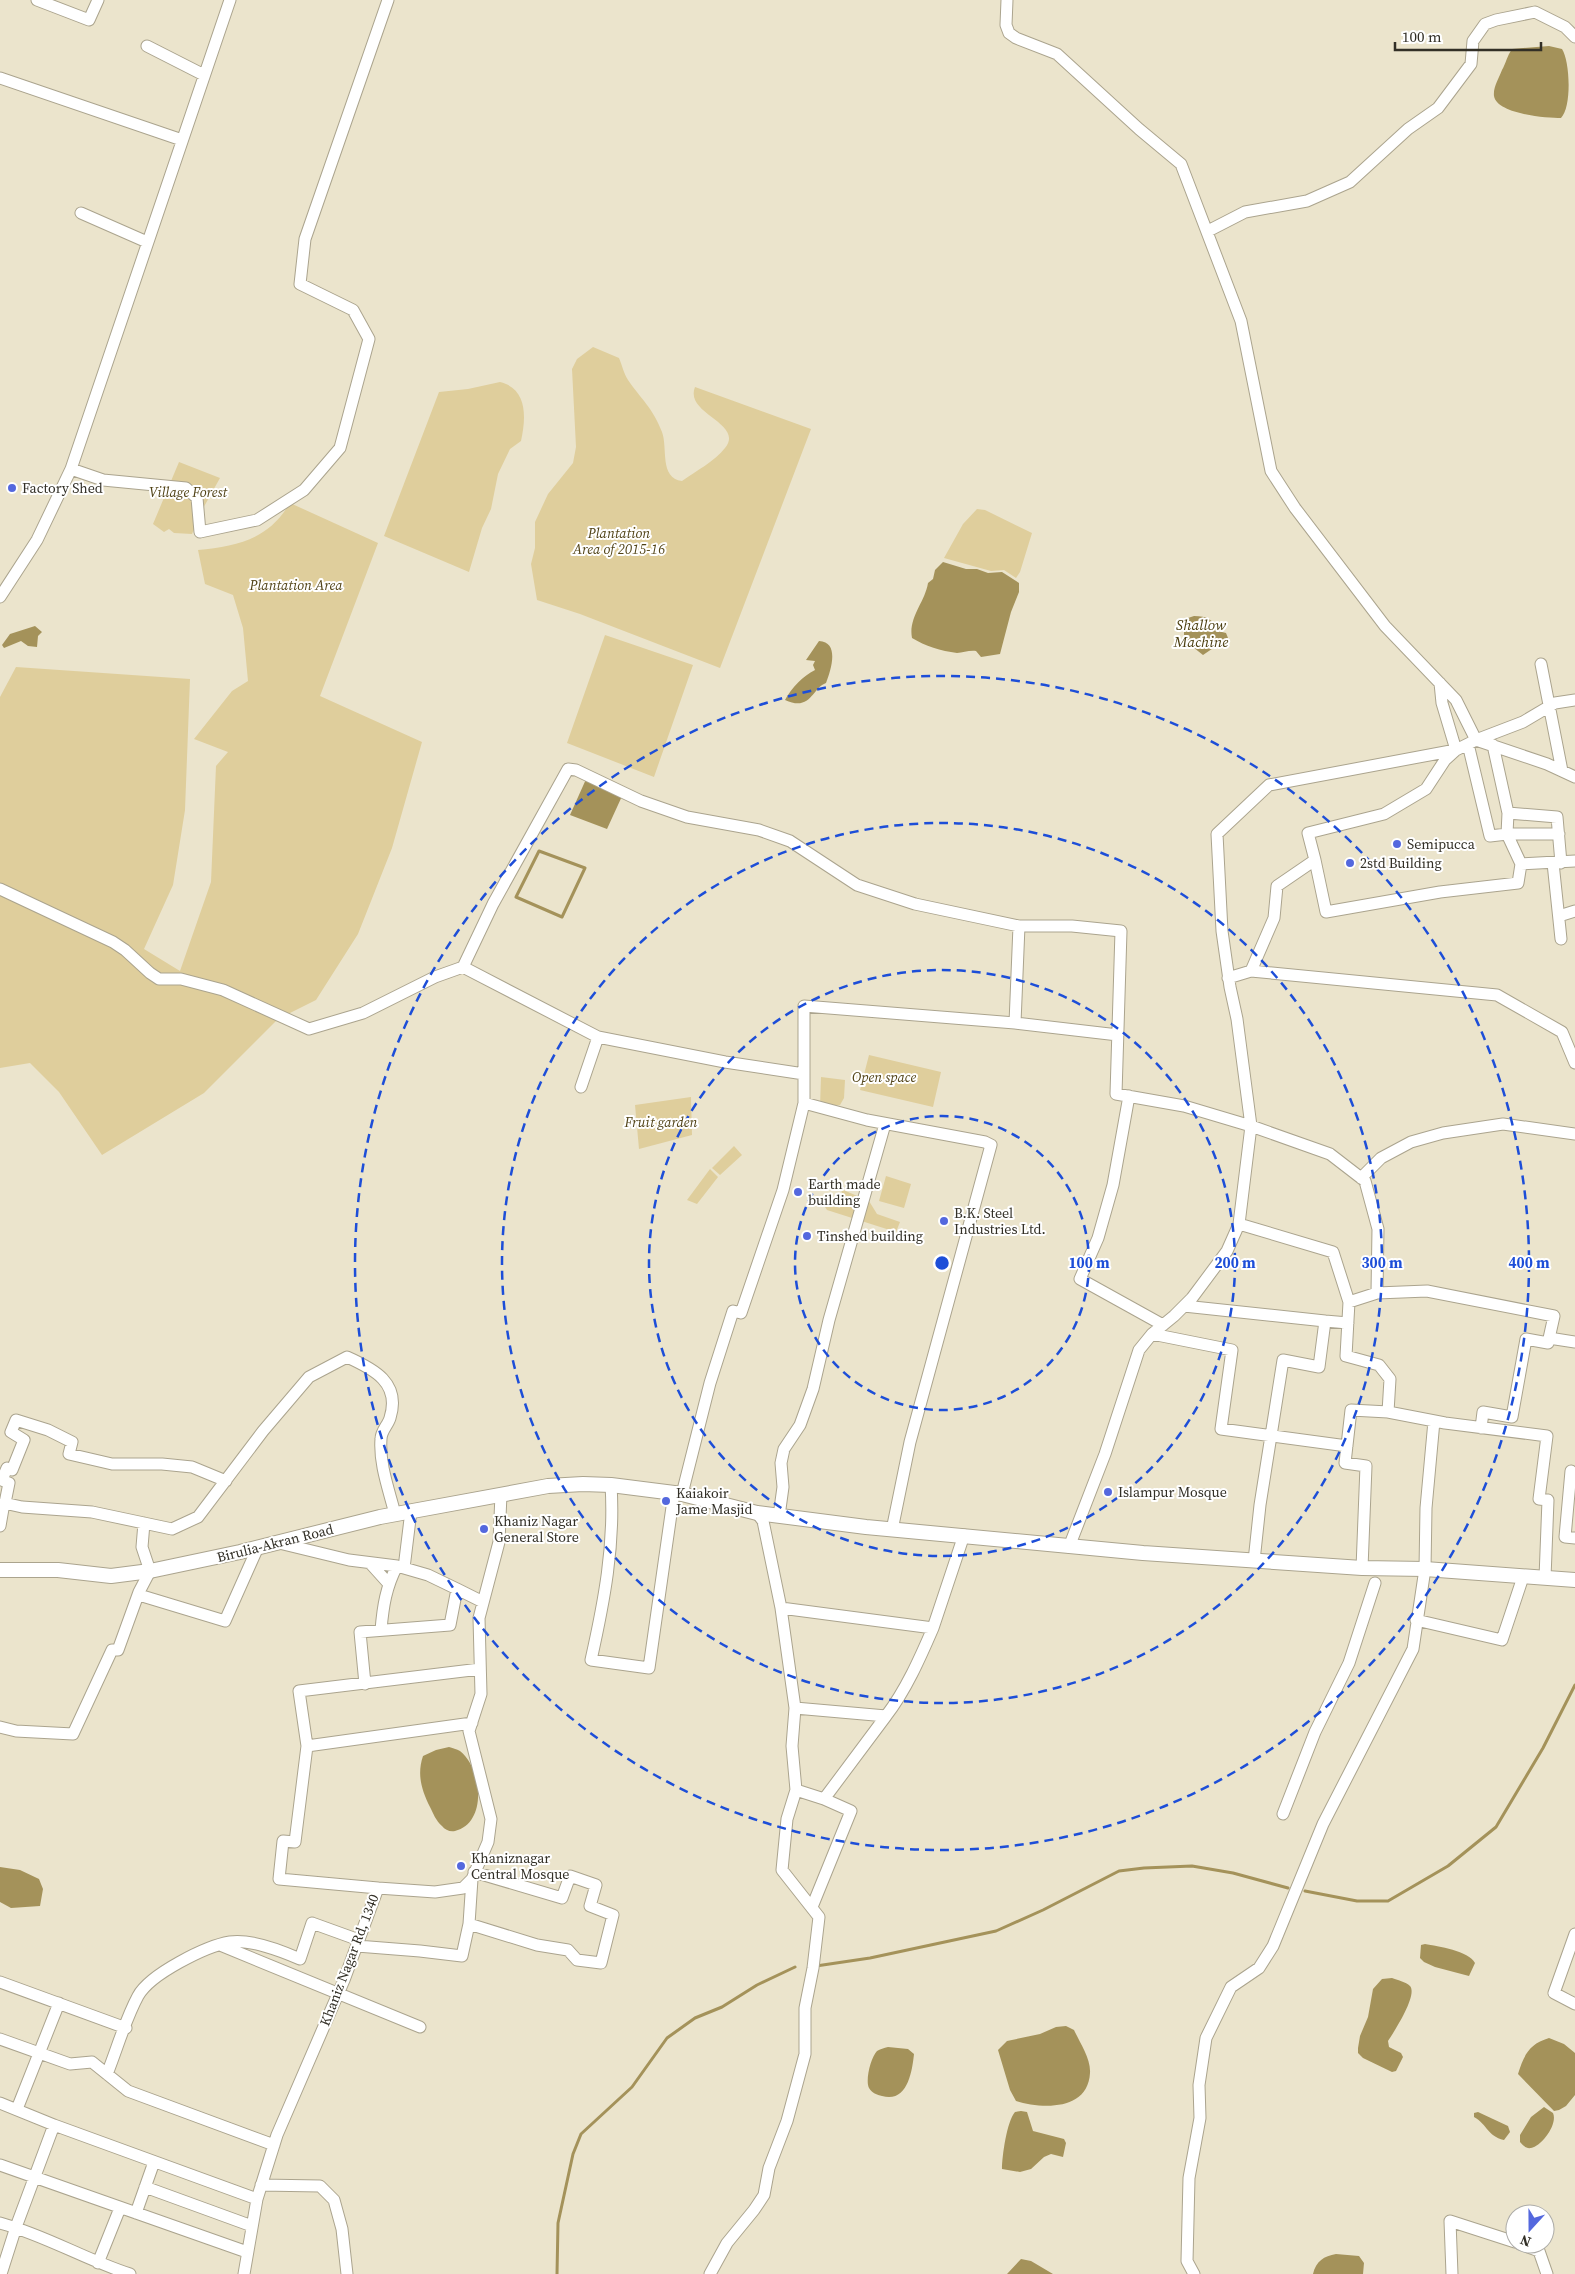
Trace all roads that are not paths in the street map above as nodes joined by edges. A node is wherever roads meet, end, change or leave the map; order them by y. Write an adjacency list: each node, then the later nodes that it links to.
1 (37, 0): 2 (street)
2 (98, 0)
3 (230, 0): 8 (street)
4 (388, 0): 14 (street)
5 (1007, 0): 12 (street)
6 (1575, 37): 12 (street)
7 (147, 46): 8 (street)
8 (204, 75): 10 (street)
9 (0, 78): 10 (street)
10 (182, 140): 13 (street)
11 (81, 214): 13 (street)
12 (1208, 231): 17 (street)
13 (147, 242): 14 (street)
14 (71, 469): 15 (street)
15 (0, 597)
16 (1540, 664): 19 (street)
17 (1440, 683): 20 (street); 22 (street)
18 (1575, 700): 19 (street)
19 (1549, 707): 20 (street); 23 (street)
20 (1472, 742): 21 (street); 22 (street); 26 (street)
21 (1493, 745): 23 (street); 25 (street)
22 (1456, 750): 28 (street); 39 (street)
23 (1562, 771): 24 (street)
24 (1575, 777)
25 (1508, 813): 26 (street); 27 (street)
26 (1507, 834): 27 (street); 31 (street)
27 (1559, 834): 30 (street)
28 (1315, 860): 31 (street); 38 (street)
29 (1575, 861): 30 (street)
30 (1557, 863): 31 (street); 34 (street)
31 (1521, 864)
32 (0, 889): 37 (street)
33 (1575, 911): 34 (street)
34 (1559, 916): 36 (street)
35 (1019, 926): 37 (street); 40 (street); 41 (street)
36 (1561, 939)
37 (463, 967): 42 (street)
38 (1251, 971): 39 (street); 43 (street)
39 (1228, 978): 49 (street)
40 (1015, 1023): 41 (street); 44 (street)
41 (1118, 1036): 46 (street)
42 (598, 1037): 44 (street); 45 (street)
43 (1575, 1064)
44 (804, 1074): 47 (street)
45 (581, 1087)
46 (1129, 1096): 49 (street); 58 (street)
47 (804, 1103): 48 (street); 71 (street)
48 (884, 1124): 76 (street); 79 (street)
49 (1251, 1126): 51 (street); 52 (street)
50 (1575, 1134): 51 (street)
51 (1361, 1178): 53 (street)
52 (1239, 1224): 54 (street); 55 (street)
53 (1377, 1293): 54 (street); 60 (street)
54 (1349, 1302): 57 (street)
55 (1184, 1306): 56 (street); 58 (street)
56 (1325, 1321): 57 (street); 65 (street)
57 (1348, 1323): 62 (street)
58 (1163, 1325): 59 (street)
59 (1152, 1334): 65 (street); 83 (street)
60 (1549, 1338): 61 (street); 64 (street)
61 (1575, 1342)
62 (1388, 1412): 63 (street); 66 (street)
63 (1434, 1421): 64 (street); 89 (street)
64 (1481, 1428): 93 (street)
65 (1270, 1436): 66 (street); 85 (street)
66 (1347, 1446): 88 (street)
67 (1571, 1471): 81 (street)
68 (226, 1481): 72 (street); 75 (street); 77 (street)
69 (612, 1485): 70 (street, Birulia-Akran Road); 71 (street, Birulia-Akran Road); 71 (street)
70 (501, 1494): 73 (street, Birulia-Akran Road); 99 (street)
71 (678, 1494): 74 (street, Birulia-Akran Road)
72 (5, 1503): 77 (street); 78 (street)
73 (411, 1511): 75 (street, Birulia-Akran Road); 87 (street)
74 (756, 1513): 76 (street, Birulia-Akran Road); 100 (street)
75 (395, 1514): 82 (street, Birulia-Akran Road)
76 (779, 1516): 79 (street, Birulia-Akran Road)
77 (144, 1523): 91 (street)
78 (0, 1526)
79 (892, 1530): 80 (street, Birulia-Akran Road)
80 (964, 1535): 83 (street, Birulia-Akran Road); 102 (street)
81 (1575, 1538)
82 (273, 1543): 84 (street, Birulia-Akran Road); 86 (street)
83 (1069, 1546): 85 (street, Birulia-Akran Road)
84 (258, 1547): 91 (street, Birulia-Akran Road); 98 (street)
85 (1254, 1561): 88 (street, Birulia-Akran Road)
86 (370, 1563): 87 (street); 95 (street)
87 (401, 1567): 95 (street); 97 (street)
88 (1362, 1568): 89 (street, Birulia-Akran Road)
89 (1424, 1569): 92 (street, Birulia-Akran Road); 101 (street)
90 (0, 1570): 91 (street, Birulia-Akran Road)
91 (150, 1571): 98 (street)
92 (1523, 1577): 93 (street, Birulia-Akran Road); 101 (street)
93 (1545, 1578): 94 (street, Birulia-Akran Road)
94 (1575, 1580)
95 (388, 1583): 103 (street)
96 (1375, 1583): 113 (street)
97 (457, 1589): 99 (street); 103 (street)
98 (139, 1595): 109 (street)
99 (483, 1602): 104 (street)
100 (781, 1608): 102 (street); 106 (street)
101 (1416, 1620): 154 (street)
102 (933, 1628): 107 (street)
103 (381, 1630): 105 (street)
104 (480, 1668): 105 (street); 108 (street)
105 (365, 1684): 110 (street)
106 (795, 1708): 107 (street); 111 (street)
107 (886, 1716): 112 (street)
108 (472, 1723): 110 (street); 114 (street)
109 (0, 1727)
110 (308, 1746): 115 (street)
111 (796, 1790): 112 (street); 116 (street)
112 (824, 1799): 116 (street)
113 (1283, 1814)
114 (473, 1875): 115 (street, Khaniz Nagar Rd, 1340); 117 (street); 117 (street)
115 (378, 1888): 119 (street, Khaniz Nagar Rd, 1340)
116 (812, 1906): 153 (street)
117 (469, 1924): 119 (street)
118 (1575, 1934): 124 (street)
119 (358, 1943): 120 (street); 122 (street, Khaniz Nagar Rd, 1340)
120 (220, 1946): 122 (street); 126 (street)
121 (0, 1982): 123 (street)
122 (338, 1994): 125 (street); 133 (street, Khaniz Nagar Rd, 1340)
123 (59, 2003): 126 (street); 128 (street)
124 (1575, 2004)
125 (420, 2027)
126 (126, 2028): 129 (street)
127 (0, 2039): 128 (street)
128 (40, 2053): 129 (street); 131 (street)
129 (107, 2074): 133 (street)
130 (0, 2103): 131 (street)
131 (17, 2109): 132 (street)
132 (54, 2125): 134 (street); 136 (street)
133 (274, 2145): 137 (street, Khaniz Nagar Rd, 1340)
134 (154, 2162): 138 (street); 139 (street)
135 (0, 2165): 136 (street)
136 (34, 2178): 140 (street); 144 (street)
137 (261, 2185): 139 (street, Khaniz Nagar Rd, 1340); 152 (street)
138 (145, 2187): 141 (street); 143 (street)
139 (257, 2199): 143 (street, Khaniz Nagar Rd, 1340)
140 (120, 2208): 141 (street); 148 (street)
141 (136, 2213): 146 (street)
142 (0, 2223): 144 (street)
143 (252, 2226): 146 (street, Khaniz Nagar Rd, 1340)
144 (16, 2227): 148 (street); 149 (street)
145 (1505, 2239): 155 (street)
146 (247, 2252): 151 (street, Khaniz Nagar Rd, 1340)
147 (1540, 2254): 156 (street)
148 (98, 2263): 150 (street)
149 (1, 2274)
150 (130, 2274)
151 (244, 2274)
152 (347, 2274)
153 (710, 2274)
154 (1194, 2274)
155 (1452, 2274)
156 (1547, 2274)

